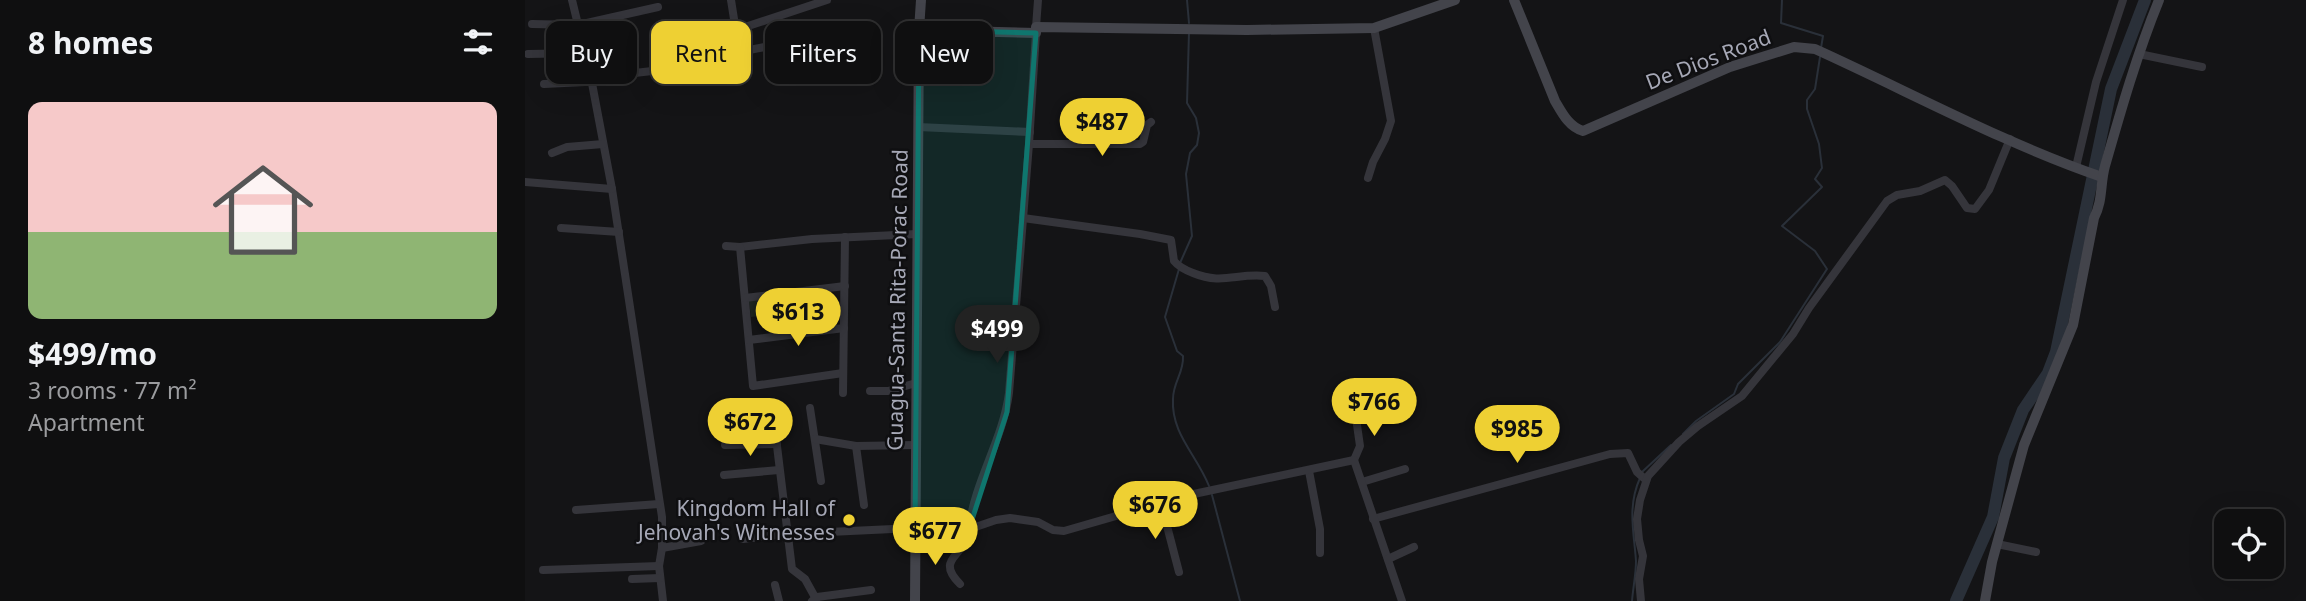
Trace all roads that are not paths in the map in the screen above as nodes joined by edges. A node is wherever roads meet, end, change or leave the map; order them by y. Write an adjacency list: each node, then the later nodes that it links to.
1 (572, 0): 12 (street)
2 (731, 0): 14 (street)
3 (827, 0): 11 (street)
4 (921, 0): 15 (street, Guagua-Santa Rita-Porac Road)
5 (1038, 0): 21 (street)
6 (1455, 0): 19 (street)
7 (1514, 0): 31 (street, De Dios Road)
8 (2123, 0): 35 (street)
9 (2159, 0): 24 (street)
10 (658, 7): 13 (street)
11 (772, 19): 18 (street)
12 (577, 21)
13 (596, 21)
14 (734, 21)
15 (920, 21)
16 (533, 24): 17 (street)
17 (546, 24)
18 (751, 25)
19 (1374, 28): 21 (street); 37 (street)
20 (993, 30): 21 (street)
21 (1036, 30): 30 (street)
22 (528, 54): 23 (street)
23 (546, 54)
24 (2139, 54): 25 (street); 36 (street)
25 (2202, 67)
26 (591, 84): 32 (street)
27 (918, 84): 29 (street, Guagua-Santa Rita-Porac Road)
28 (1151, 122): 33 (street)
29 (918, 127): 30 (street); 43 (street, Guagua-Santa Rita-Porac Road)
30 (1030, 132): 33 (street)
31 (2010, 139): 35 (street, De Dios Road); 69 (street)
32 (603, 144): 34 (street); 39 (street)
33 (1030, 144): 40 (street)
34 (552, 153)
35 (2080, 169): 36 (street, De Dios Road)
36 (2099, 176): 82 (street)
37 (1368, 178)
38 (525, 183): 39 (street)
39 (613, 190): 42 (street)
40 (1023, 218): 49 (street); 78 (street)
41 (561, 228): 42 (street)
42 (619, 232): 73 (street)
43 (917, 234): 44 (street); 53 (street, Guagua-Santa Rita-Porac Road)
44 (845, 237): 46 (street); 47 (street)
45 (726, 246): 46 (street)
46 (740, 247): 48 (street)
47 (845, 286): 48 (street); 50 (street)
48 (745, 298): 51 (street)
49 (1275, 307)
50 (844, 328): 51 (street); 52 (street)
51 (749, 340): 52 (street)
52 (843, 373): 55 (street)
53 (916, 383): 54 (street); 62 (street, Guagua-Santa Rita-Porac Road)
54 (870, 391)
55 (843, 393)
56 (772, 405): 60 (street)
57 (810, 408): 59 (street)
58 (1355, 411): 64 (street)
59 (815, 439): 63 (street); 70 (street)
60 (777, 444): 61 (street); 66 (street)
61 (725, 445)
62 (915, 445): 63 (street); 77 (street, Guagua-Santa Rita-Porac Road)
63 (856, 446): 74 (street)
64 (1354, 460): 67 (street); 71 (street)
65 (1405, 469): 71 (street)
66 (779, 470): 68 (street); 79 (street)
67 (1309, 471): 72 (street); 86 (street)
68 (725, 475)
69 (1642, 477): 76 (street); 101 (street)
70 (821, 481)
71 (1362, 482): 76 (street)
72 (1161, 503): 78 (street); 90 (street)
73 (659, 504): 75 (street); 84 (street)
74 (864, 505)
75 (576, 510)
76 (1373, 519): 87 (street)
77 (915, 530): 78 (street); 79 (street); 99 (street, Guagua-Santa Rita-Porac Road)
78 (965, 531): 93 (street)
79 (787, 534): 80 (street); 96 (street)
80 (743, 539)
81 (701, 541): 84 (street)
82 (1997, 544): 85 (street); 102 (street)
83 (1415, 547): 87 (street)
84 (662, 548): 88 (street)
85 (2036, 552)
86 (1320, 553)
87 (1388, 559): 100 (street)
88 (659, 566): 89 (street); 91 (street)
89 (543, 570)
90 (1179, 572)
91 (660, 578): 92 (street); 97 (street)
92 (632, 579)
93 (960, 584)
94 (775, 585): 98 (street)
95 (871, 590): 96 (street)
96 (814, 600)
97 (663, 601)
98 (779, 601)
99 (915, 601)
100 (1402, 601)
101 (1641, 601)
102 (1985, 601)

